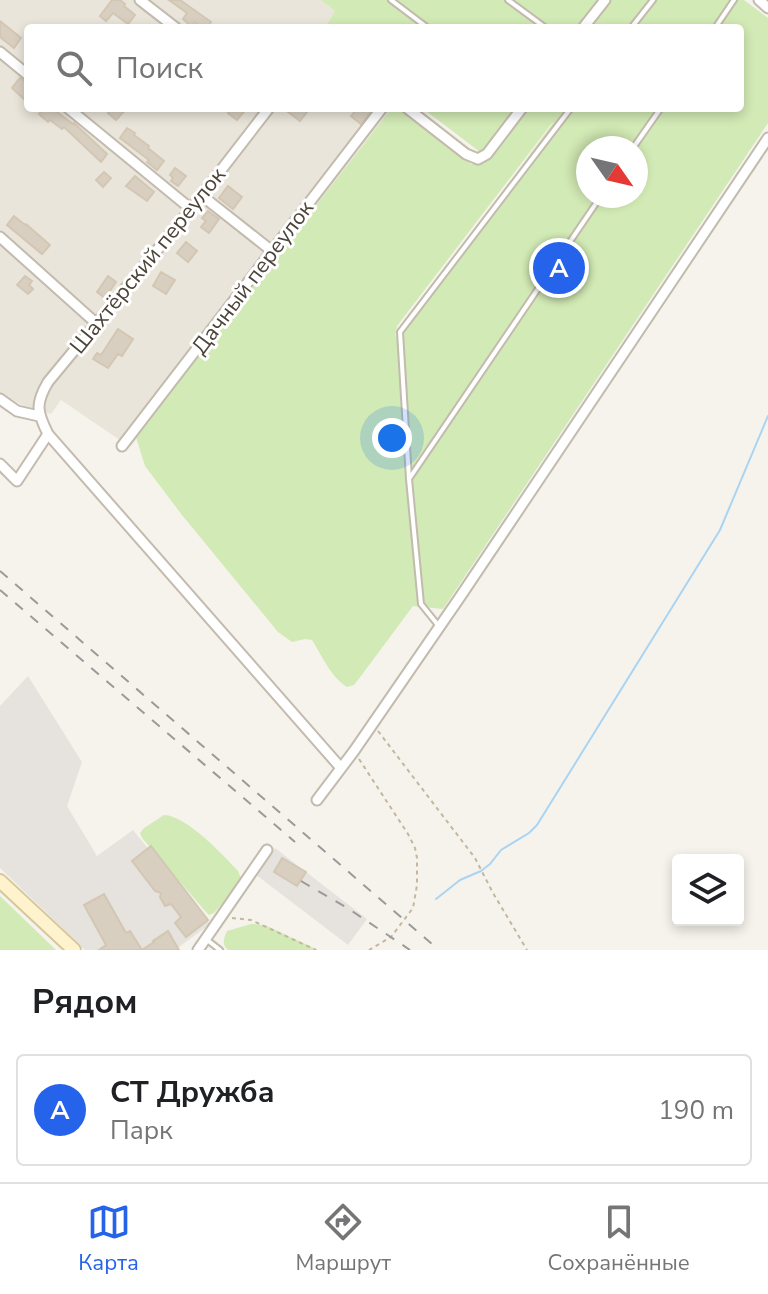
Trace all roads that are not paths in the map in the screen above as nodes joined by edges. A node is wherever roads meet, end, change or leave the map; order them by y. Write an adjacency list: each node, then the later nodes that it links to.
1 (140, 0): 9 (street)
2 (391, 0): 10 (lane)
3 (508, 0): 11 (lane)
4 (605, 0): 12 (street)
5 (653, 0): 13 (lane)
6 (734, 0): 14 (lane)
7 (759, 0): 8 (street)
8 (768, 8)
9 (171, 24)
10 (423, 24)
11 (541, 24)
12 (586, 24)
13 (634, 24)
14 (718, 24)
15 (0, 52): 16 (street)
16 (24, 72)
17 (73, 112): 28 (street)
18 (266, 112): 26 (street, Шахтёрский переулок)
19 (379, 112): 30 (street, Дачный переулок)
20 (412, 112): 21 (street)
21 (519, 112)
22 (568, 112): 37 (lane)
23 (658, 112): 24 (lane)
24 (641, 136)
25 (768, 138): 38 (street)
26 (201, 195): 28 (street, Шахтёрский переулок); 30 (street)
27 (593, 208): 37 (lane)
28 (191, 209): 31 (street, Шахтёрский переулок)
29 (0, 237): 31 (street)
30 (272, 251): 35 (street, Дачный переулок)
31 (97, 324): 33 (street, Шахтёрский переулок)
32 (0, 399): 33 (street)
33 (39, 416): 34 (street)
34 (48, 434): 36 (street); 39 (street)
35 (122, 446)
36 (0, 464)
37 (409, 479): 38 (lane)
38 (439, 626): 39 (street)
39 (341, 768): 40 (street)
40 (317, 800)
41 (267, 850): 43 (street)
42 (0, 881): 44 (main road)
43 (206, 939): 45 (street); 46 (lane)
44 (74, 950)
45 (198, 950)
46 (220, 950)

